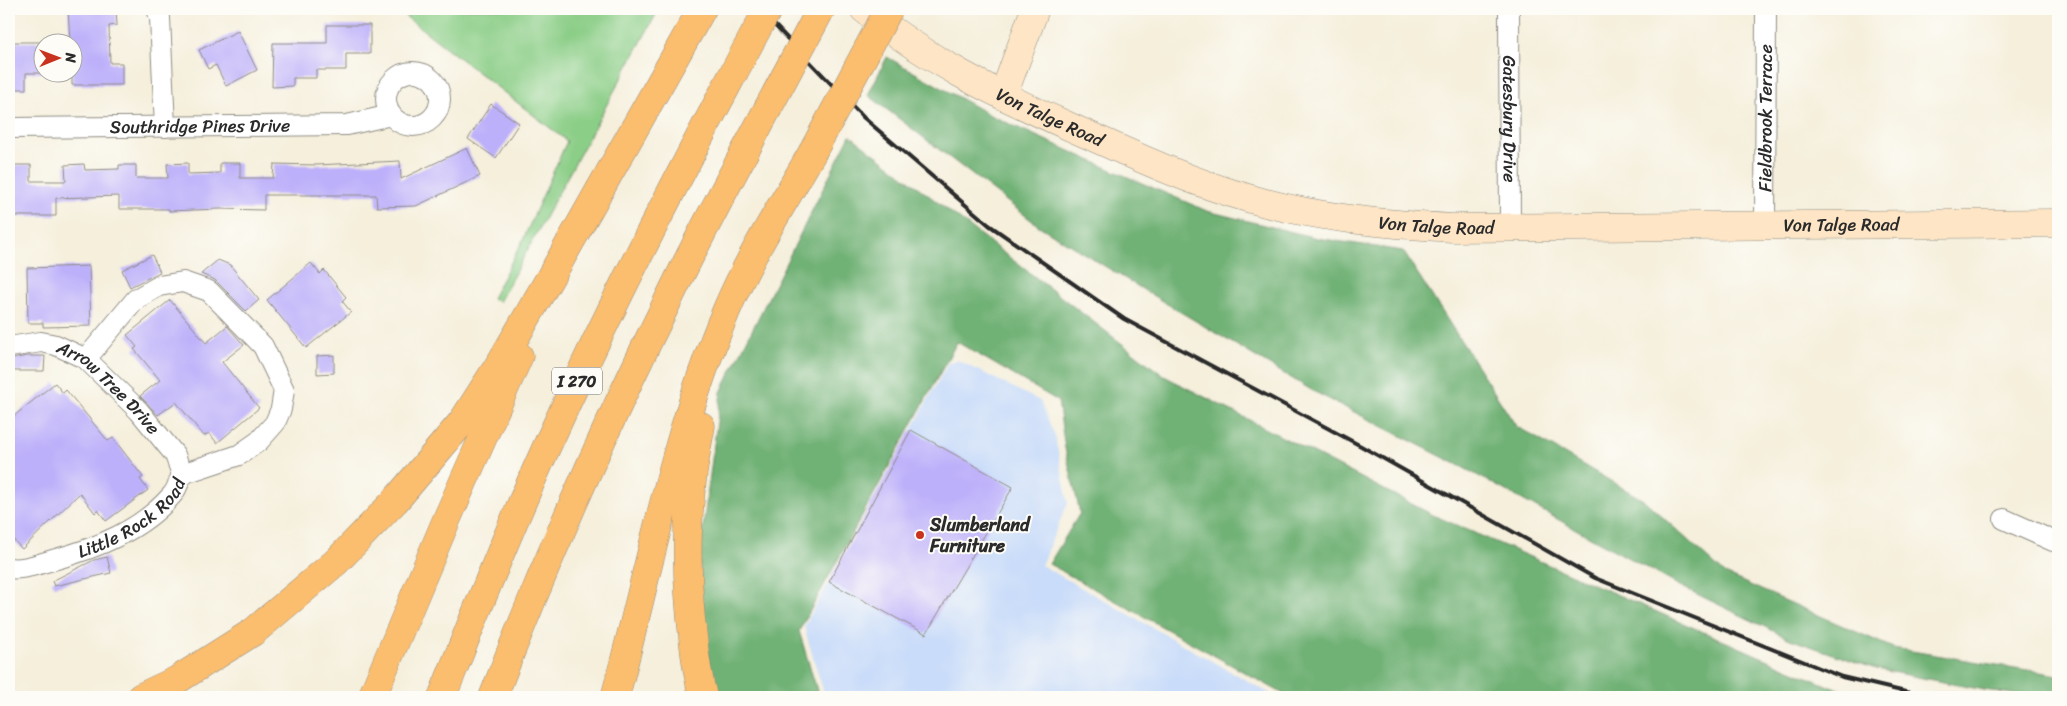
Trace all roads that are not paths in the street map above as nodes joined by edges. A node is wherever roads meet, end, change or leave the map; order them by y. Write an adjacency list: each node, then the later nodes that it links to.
1 (157, 9): 12 (street)
2 (768, 9): 27 (highway, I 270, bridge)
3 (821, 9): 28 (highway, I 270, bridge)
4 (864, 9): 10 (street, Von Talge Road)
5 (889, 9): 18 (highway, bridge)
6 (1036, 9): 10 (street)
7 (1509, 9): 16 (street, Gatesbury Drive)
8 (1766, 9): 15 (street, Fieldbrook Terrace)
9 (696, 20): 17 (highway)
10 (1004, 96): 16 (street, Von Talge Road)
11 (391, 115): 12 (street, Southridge Pines Drive)
12 (165, 126): 13 (street, Southridge Pines Drive)
13 (9, 128)
14 (2058, 223): 15 (street, Von Talge Road)
15 (1765, 227): 16 (street, Von Talge Road)
16 (1510, 228)
17 (555, 270): 25 (highway); 26 (highway)
18 (726, 309): 29 (highway); 30 (highway)
19 (9, 347): 20 (street, Arrow Tree Drive)
20 (86, 359): 21 (street, Arrow Tree Drive); 21 (street, Little Rock Road)
21 (182, 474): 24 (street, Little Rock Road)
22 (2004, 519): 23 (street)
23 (2058, 542)
24 (9, 568)
25 (141, 697)
26 (372, 697)
27 (442, 697)
28 (493, 697)
29 (615, 697)
30 (703, 697)

